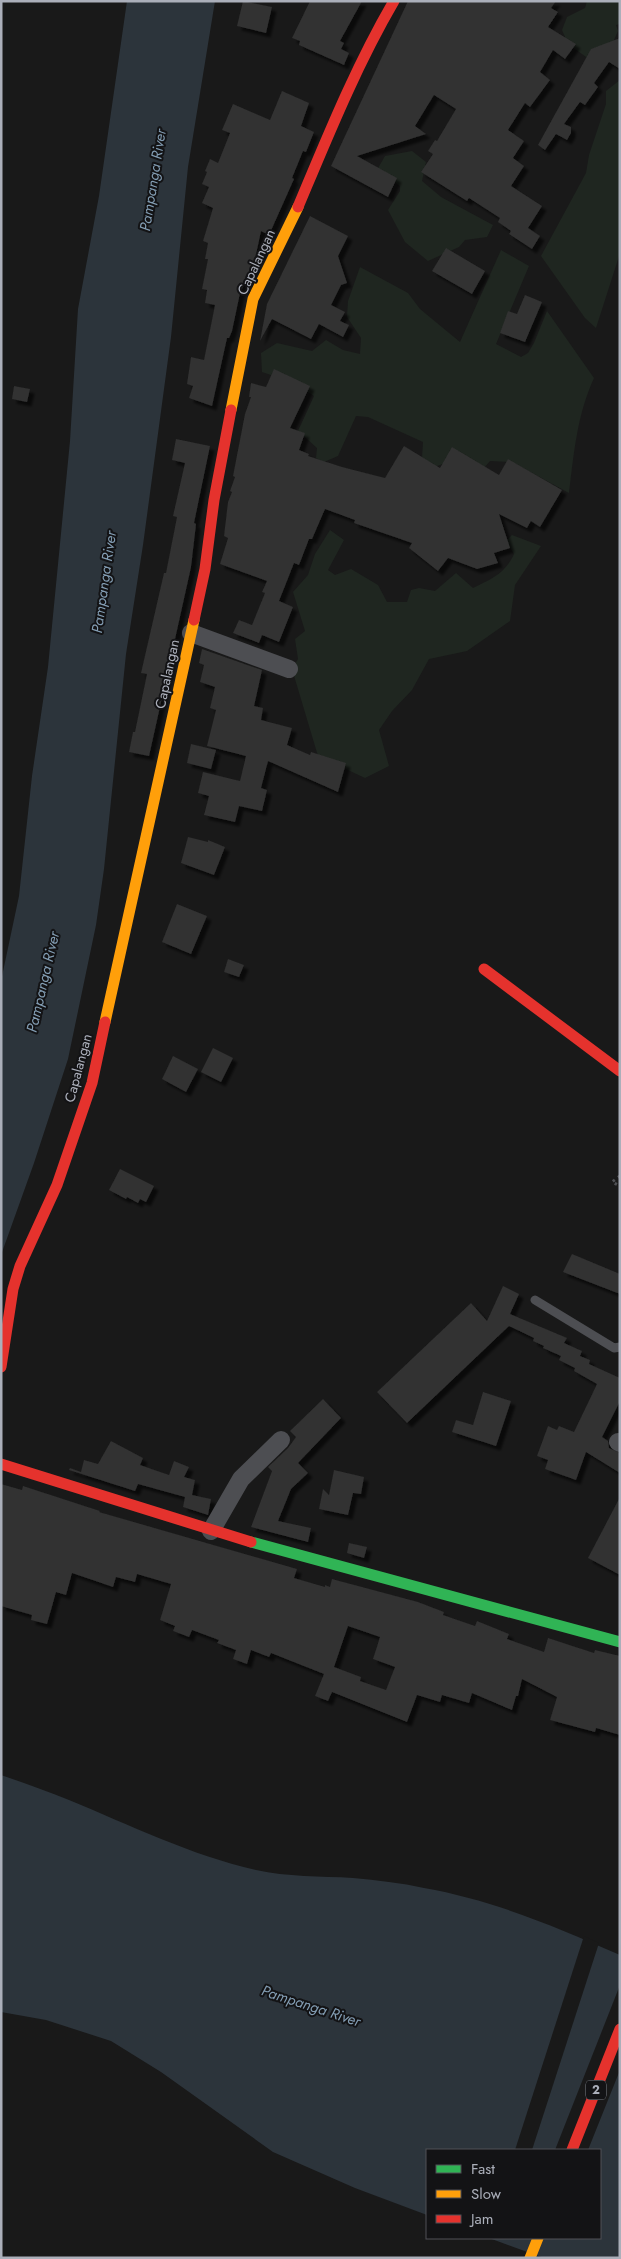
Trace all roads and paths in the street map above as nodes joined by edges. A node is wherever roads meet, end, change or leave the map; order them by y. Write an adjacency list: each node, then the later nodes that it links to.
1 (394, 1): 2 (main road, Capalangan)
2 (191, 633): 3 (street); 10 (main road, Capalangan)
3 (289, 669)
4 (484, 969): 5 (main road)
5 (620, 1071)
6 (620, 1176): 7 (path)
7 (620, 1186)
8 (535, 1300): 9 (lane)
9 (620, 1347)
10 (1, 1367)
11 (281, 1440): 13 (street)
12 (1, 1464): 13 (main road)
13 (211, 1531): 14 (main road)
14 (620, 1642)
15 (620, 2029): 16 (main road, 2)
16 (572, 2149)
17 (538, 2239): 18 (main road)
18 (530, 2258)

